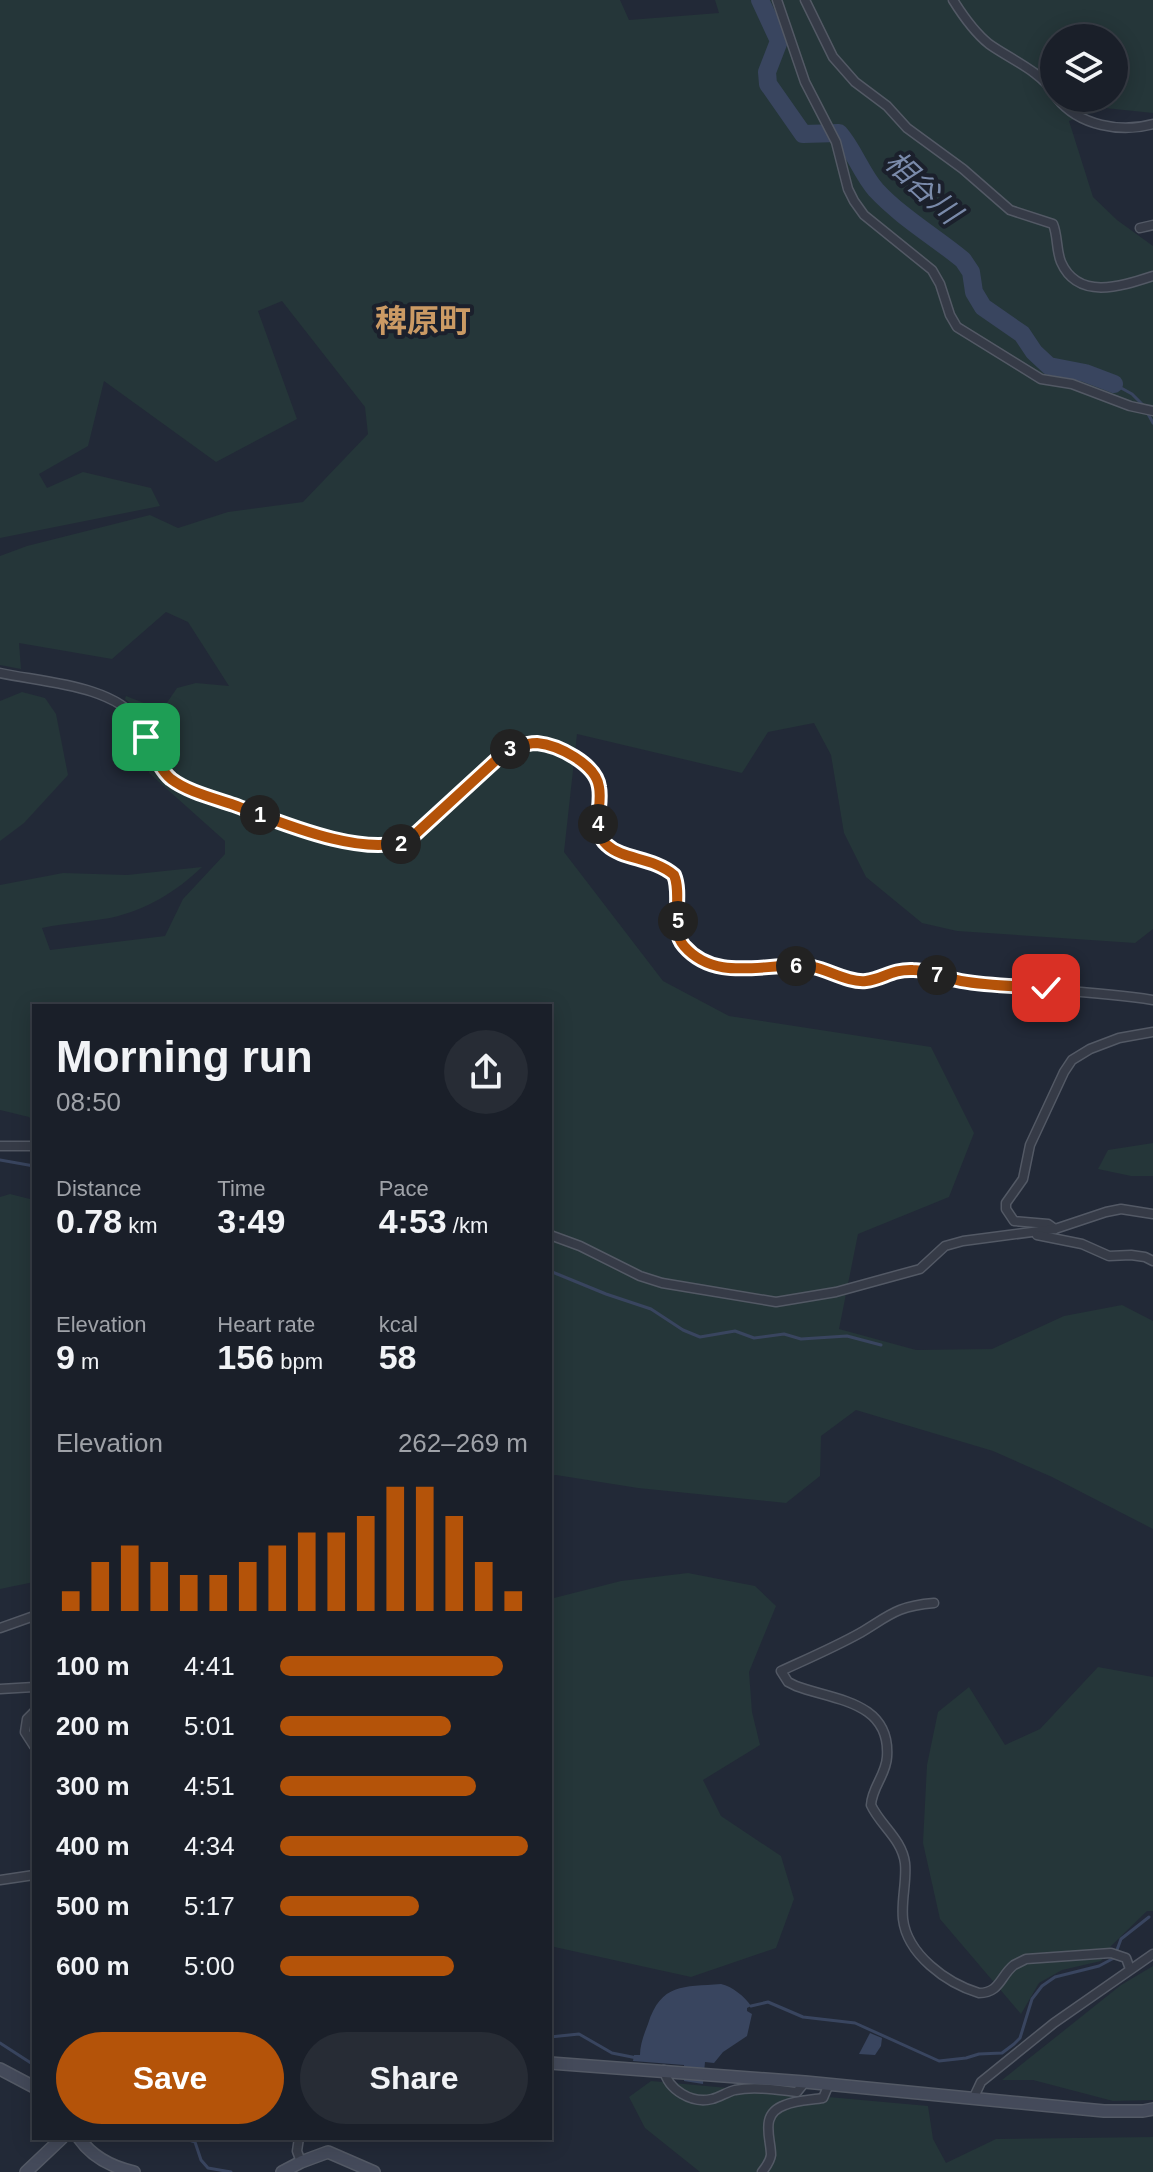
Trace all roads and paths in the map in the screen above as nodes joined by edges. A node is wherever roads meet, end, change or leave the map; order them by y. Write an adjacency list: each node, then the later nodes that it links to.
1 (777, 0): 10 (street)
2 (805, 0): 9 (street)
3 (953, 0): 4 (street)
4 (1040, 77)
5 (1072, 112): 6 (street)
6 (1153, 124)
7 (1153, 225): 8 (street)
8 (1140, 228)
9 (1153, 276)
10 (1148, 410)
11 (0, 673): 12 (street)
12 (1153, 1000)
13 (1153, 1032): 17 (street)
14 (0, 1146): 15 (street)
15 (32, 1146)
16 (1153, 1214): 17 (street)
17 (1055, 1229): 18 (street)
18 (1028, 1233): 19 (street); 20 (street)
19 (552, 1236)
20 (1153, 1261)
21 (934, 1603): 31 (street)
22 (32, 1617): 23 (street)
23 (0, 1628)
24 (32, 1687): 25 (street)
25 (0, 1689)
26 (32, 1714): 27 (street)
27 (32, 1743)
28 (32, 1875): 29 (street)
29 (0, 1880)
30 (1153, 1954): 31 (street)
31 (1130, 1969): 38 (street)
32 (552, 2063): 34 (street)
33 (0, 2069): 37 (street)
34 (664, 2070): 35 (street); 35 (street)
35 (805, 2082): 36 (street)
36 (829, 2084): 38 (street); 48 (street)
37 (32, 2086)
38 (974, 2097): 39 (street)
39 (1153, 2109)
40 (60, 2140): 44 (street)
41 (81, 2140): 45 (street)
42 (299, 2140): 43 (street)
43 (301, 2162): 46 (street); 47 (street)
44 (26, 2172)
45 (134, 2172)
46 (282, 2172)
47 (374, 2172)
48 (762, 2172)

